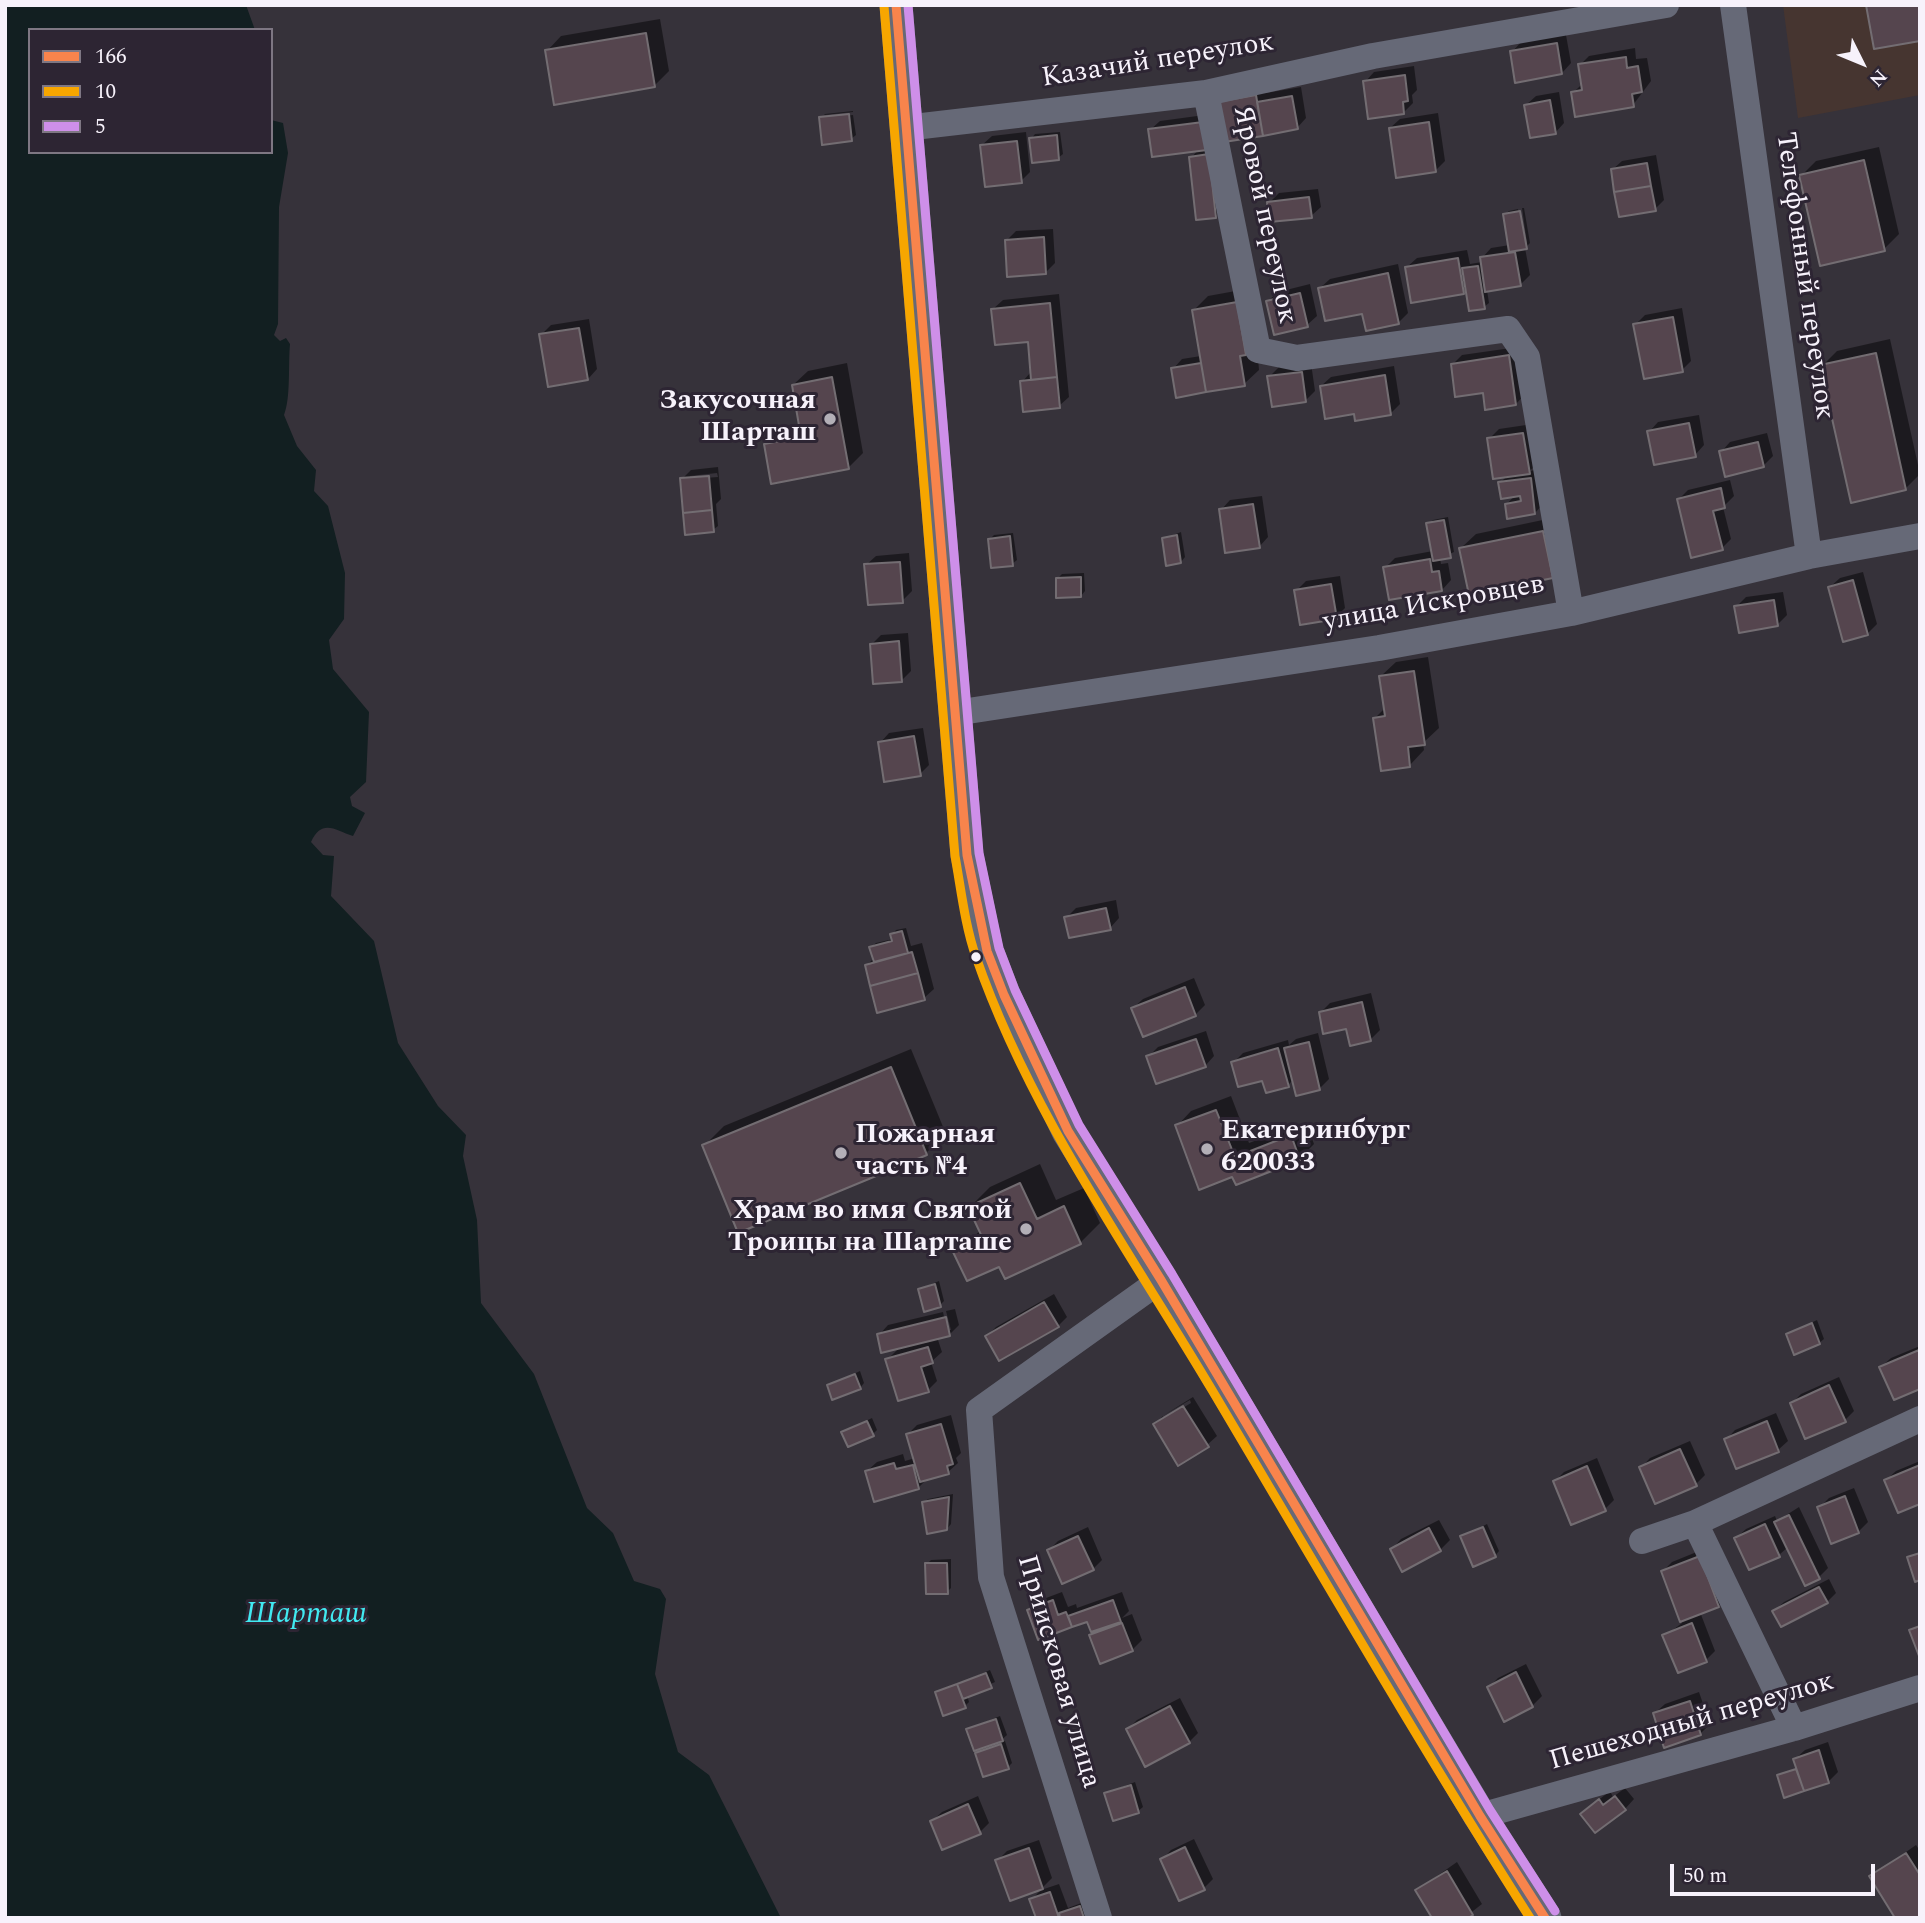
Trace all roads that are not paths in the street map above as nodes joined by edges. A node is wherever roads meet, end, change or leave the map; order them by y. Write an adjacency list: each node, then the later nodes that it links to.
1 (896, 5): 5 (main road)
2 (1666, 5): 4 (street, Казачий переулок)
3 (1733, 5): 7 (street, Телефонный переулок)
4 (1206, 93): 5 (street, Казачий переулок); 8 (street, Яровой переулок)
5 (905, 128): 9 (main road)
6 (1920, 536): 7 (street, улица Искровцев)
7 (1810, 556): 8 (street, улица Искровцев)
8 (1572, 613): 9 (street, улица Искровцев)
9 (955, 713): 10 (main road)
10 (1161, 1280): 16 (main road); 17 (street, Приисковая улица)
11 (1920, 1419): 12 (street)
12 (1695, 1523): 13 (street); 15 (street)
13 (1642, 1541)
14 (1920, 1688): 15 (street, Пешеходный переулок)
15 (1794, 1728): 16 (street, Пешеходный переулок)
16 (1480, 1816): 18 (main road)
17 (1099, 1918)
18 (1545, 1918)

